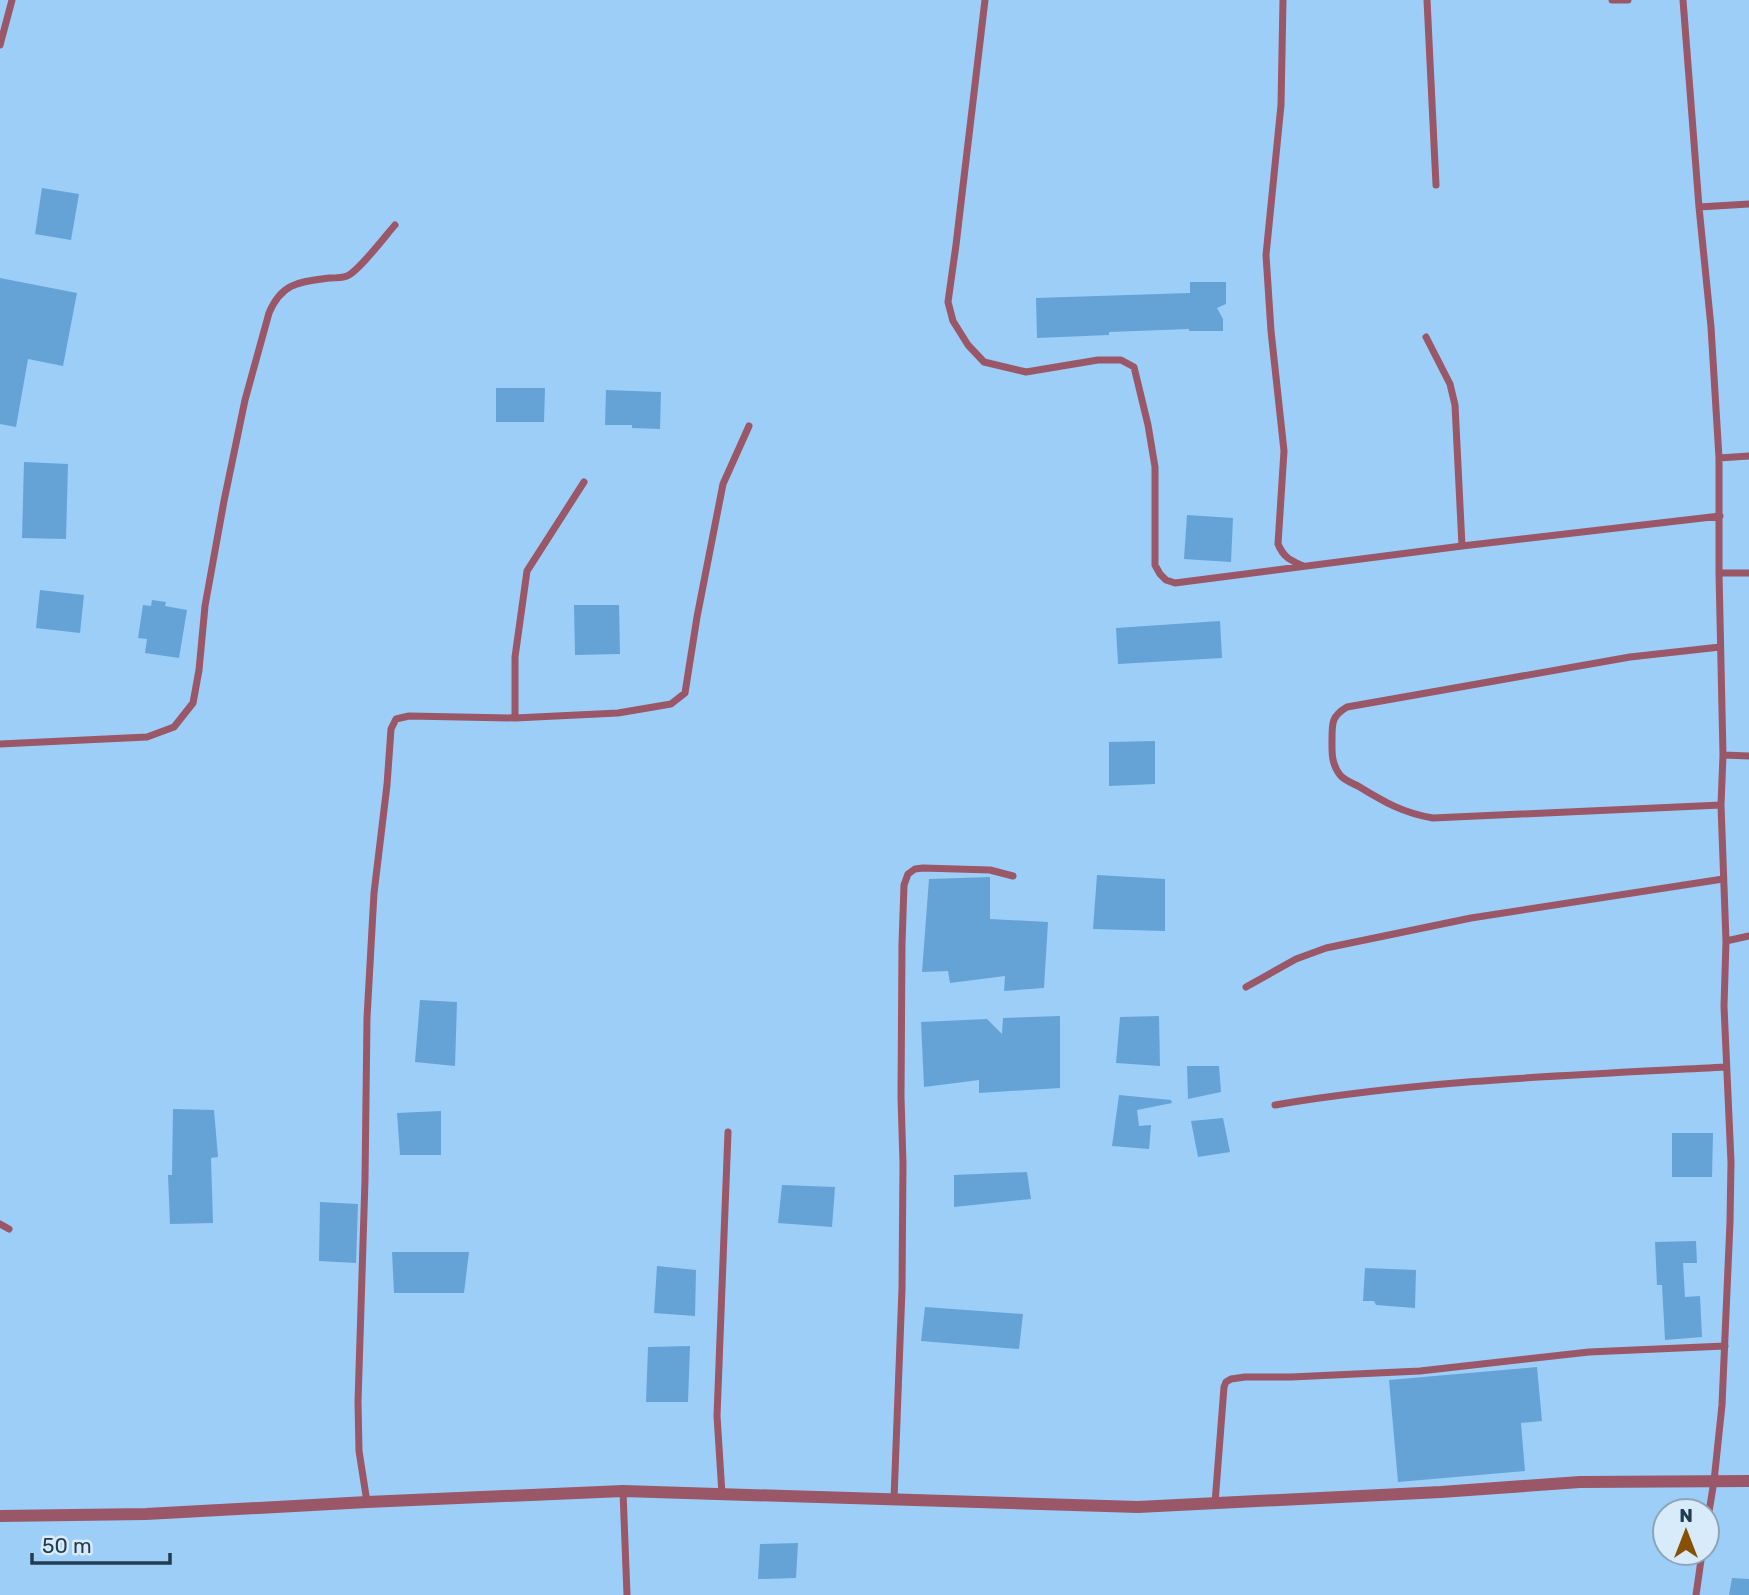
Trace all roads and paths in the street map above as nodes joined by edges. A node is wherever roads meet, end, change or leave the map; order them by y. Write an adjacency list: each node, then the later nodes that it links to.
1 (12, 0): 8 (street)
2 (985, 0): 20 (street)
3 (1283, 0): 20 (street)
4 (1427, 0): 9 (street)
5 (1612, 0): 6 (street)
6 (1628, 0)
7 (1683, 0): 11 (street)
8 (0, 45)
9 (1436, 185)
10 (1749, 204): 11 (street)
11 (1699, 207): 16 (street)
12 (395, 225): 25 (street)
13 (1426, 337): 19 (street)
14 (750, 426): 24 (street)
15 (1749, 456): 16 (street)
16 (1719, 458): 18 (street)
17 (584, 482): 24 (street)
18 (1720, 516): 19 (street); 21 (street)
19 (1462, 546): 20 (street)
20 (1304, 566)
21 (1719, 573): 22 (street); 23 (street)
22 (1749, 573)
23 (1720, 647): 26 (street); 28 (street)
24 (514, 718): 46 (street)
25 (0, 744)
26 (1723, 755): 27 (street); 28 (street)
27 (1749, 756)
28 (1721, 805): 30 (street)
29 (1013, 876): 45 (street)
30 (1723, 879): 32 (street); 33 (street)
31 (1749, 936): 32 (street)
32 (1726, 941): 34 (street)
33 (1245, 987)
34 (1726, 1067): 35 (street); 39 (street)
35 (1275, 1105)
36 (728, 1132): 43 (street)
37 (0, 1224): 38 (street)
38 (9, 1229)
39 (1725, 1346): 40 (street); 47 (street)
40 (1714, 1481): 41 (street); 44 (street); 47 (street)
41 (1749, 1481)
42 (623, 1491): 43 (street); 46 (street); 50 (street)
43 (722, 1494): 45 (street)
44 (1711, 1497)
45 (894, 1499): 47 (street)
46 (367, 1502): 48 (street)
47 (1215, 1503)
48 (0, 1516)
49 (1700, 1567): 51 (street)
50 (627, 1595)
51 (1696, 1595)

